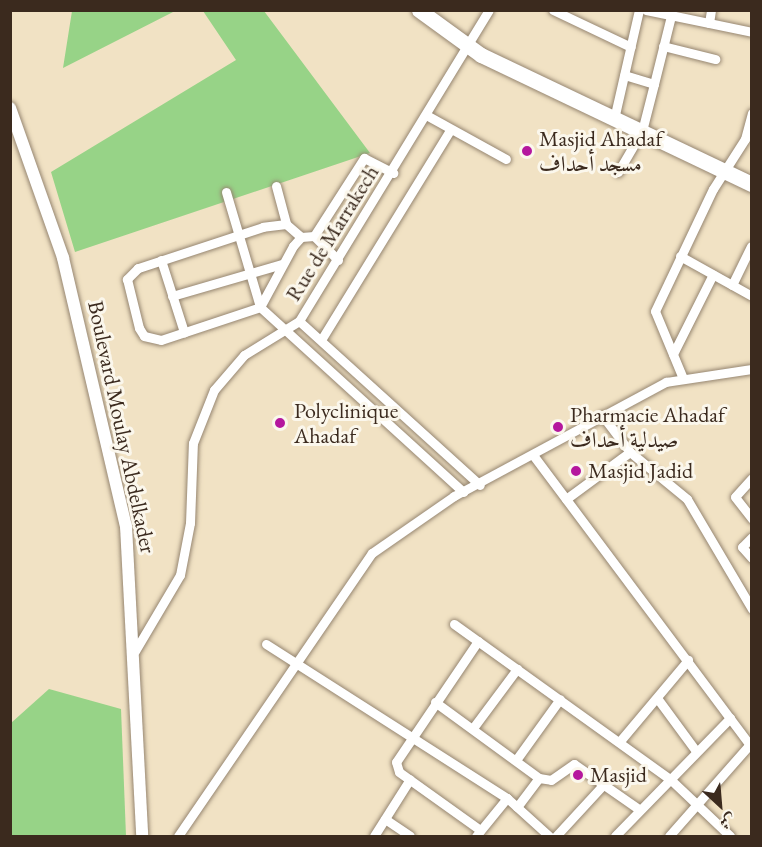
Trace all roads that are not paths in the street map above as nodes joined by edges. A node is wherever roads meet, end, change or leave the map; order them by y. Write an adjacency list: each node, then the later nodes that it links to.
1 (419, 10): 11 (main road)
2 (489, 10): 11 (street, Rue de Marrakech)
3 (639, 10): 12 (street)
4 (646, 10): 7 (street)
5 (711, 10): 8 (street)
6 (555, 11): 12 (street)
7 (671, 15): 8 (street); 10 (street)
8 (709, 23): 9 (street)
9 (752, 32)
10 (663, 46): 13 (street); 15 (street)
11 (468, 47): 18 (street, Rue de Marrakech); 19 (main road)
12 (631, 47): 14 (street)
13 (715, 58)
14 (624, 75): 15 (street); 19 (street)
15 (654, 84): 21 (street)
16 (10, 108): 66 (street, Boulevard Moulay Abdelkader)
17 (752, 113): 23 (street)
18 (428, 116): 20 (street); 25 (street, Rue de Marrakech)
19 (614, 118): 21 (main road)
20 (450, 130): 22 (street); 47 (street)
21 (642, 131): 23 (main road); 24 (street)
22 (506, 159)
23 (725, 171): 26 (main road); 34 (street)
24 (618, 172)
25 (393, 173): 31 (street); 36 (street, Rue de Marrakech)
26 (752, 184)
27 (276, 186): 29 (street)
28 (226, 192): 30 (street)
29 (286, 224): 30 (street); 32 (street)
30 (239, 235): 35 (street); 38 (street)
31 (314, 236): 32 (street); 36 (street)
32 (301, 237): 37 (street)
33 (751, 246): 40 (street)
34 (680, 256): 39 (street); 48 (street)
35 (161, 260): 41 (street); 46 (street)
36 (338, 260): 44 (street, Rue de Marrakech)
37 (282, 264): 38 (street); 43 (street)
38 (250, 273): 41 (street); 43 (street)
39 (713, 274): 40 (street); 48 (street)
40 (732, 285): 42 (street)
41 (172, 296): 46 (street)
42 (752, 296)
43 (260, 307): 45 (street); 46 (street)
44 (299, 321): 45 (street, Rue de Marrakech); 47 (street)
45 (286, 328): 56 (street); 66 (street, Rue de Marrakech)
46 (184, 332)
47 (321, 340): 55 (street)
48 (673, 354): 50 (street)
49 (752, 369): 50 (street)
50 (682, 376): 51 (street)
51 (602, 415): 52 (street); 53 (street)
52 (630, 452): 57 (street); 61 (street)
53 (533, 455): 55 (street); 57 (street)
54 (752, 478): 58 (street)
55 (480, 485): 56 (street)
56 (463, 492): 68 (street)
57 (566, 499): 67 (street)
58 (752, 519)
59 (752, 537): 60 (street)
60 (752, 558)
61 (748, 590): 62 (street)
62 (752, 609)
63 (454, 624): 64 (street)
64 (478, 641): 69 (street); 72 (street)
65 (266, 644): 68 (street)
66 (135, 651): 90 (street, Boulevard Moulay Abdelkader)
67 (688, 660): 70 (street); 73 (street)
68 (298, 661): 75 (street); 91 (street)
69 (517, 669): 71 (street); 74 (street)
70 (657, 698): 76 (street); 78 (street)
71 (560, 699): 76 (street); 79 (street)
72 (435, 702): 74 (street); 75 (street)
73 (730, 718): 77 (street); 78 (street)
74 (473, 728): 79 (street)
75 (412, 733): 81 (street); 84 (street)
76 (620, 741): 82 (street)
77 (751, 743): 85 (street)
78 (696, 751): 82 (street)
79 (516, 760): 80 (street)
80 (539, 778): 83 (street); 86 (street)
81 (410, 779): 88 (street); 89 (street)
82 (670, 779): 85 (street); 87 (street)
83 (604, 784): 87 (street); 95 (street)
84 (507, 798): 86 (street); 89 (street)
85 (699, 804): 97 (street); 98 (street)
86 (517, 807): 94 (street)
87 (640, 810): 96 (street)
88 (385, 819): 92 (street); 93 (street)
89 (478, 833)
90 (142, 837)
91 (178, 837)
92 (374, 837)
93 (410, 837)
94 (549, 837)
95 (556, 837)
96 (615, 837)
97 (669, 837)
98 (730, 837)

